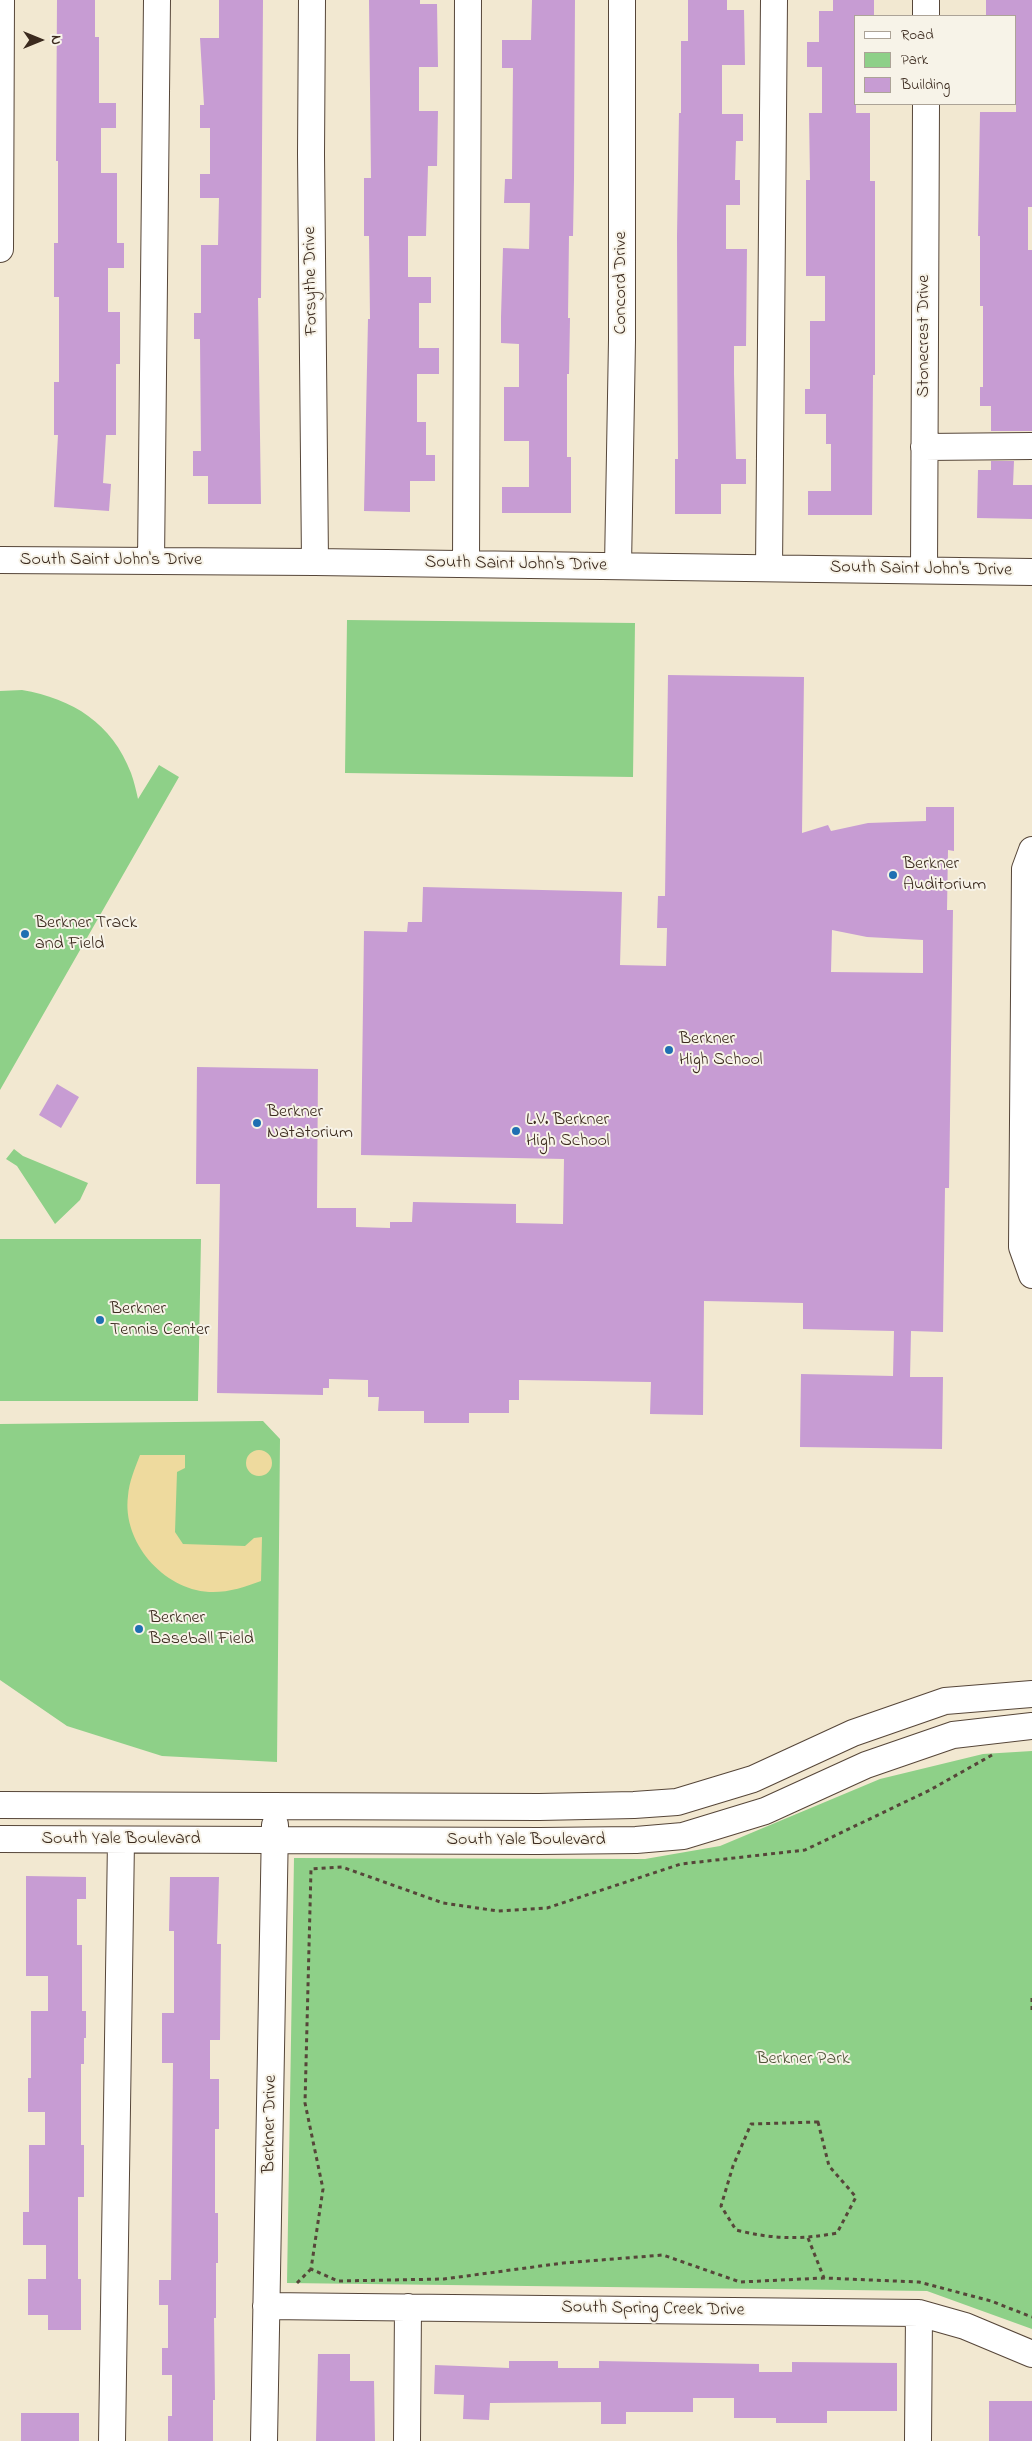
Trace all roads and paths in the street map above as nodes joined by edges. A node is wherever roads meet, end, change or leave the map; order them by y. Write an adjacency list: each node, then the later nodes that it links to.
1 (1, 0): 10 (street)
2 (157, 0): 15 (street)
3 (312, 0): 16 (street, Forsythe Drive)
4 (468, 0): 17 (street)
5 (622, 0): 18 (street, Concord Drive)
6 (774, 0): 19 (street)
7 (926, 0): 8 (street)
8 (926, 15)
9 (926, 105): 12 (street, Stonecrest Drive)
10 (0, 249)
11 (1032, 446): 12 (street)
12 (924, 447): 20 (street, Stonecrest Drive)
13 (0, 551): 14 (street)
14 (0, 560): 15 (street, South Saint John's Drive)
15 (151, 561): 16 (street, South Saint John's Drive)
16 (315, 562): 17 (street, South Saint John's Drive)
17 (466, 564): 18 (street, South Saint John's Drive)
18 (618, 566): 19 (street, South Saint John's Drive)
19 (768, 568): 20 (street, South Saint John's Drive)
20 (924, 569): 21 (street, South Saint John's Drive)
21 (1032, 572)
22 (1032, 850): 23 (street)
23 (1032, 1275)
24 (1032, 1694): 27 (street, South Yale Boulevard)
25 (1032, 1726): 31 (street, South Yale Boulevard)
26 (1000, 1754): 39 (path)
27 (714, 1791): 30 (street, South Yale Boulevard); 31 (street)
28 (0, 1805): 29 (street, South Yale Boulevard)
29 (275, 1806): 30 (street, South Yale Boulevard); 34 (street, Berkner Drive)
30 (327, 1806): 35 (street)
31 (723, 1824): 35 (street, South Yale Boulevard)
32 (0, 1839): 33 (street, South Yale Boulevard)
33 (121, 1840): 34 (street, South Yale Boulevard); 45 (street)
34 (275, 1841): 35 (street, South Yale Boulevard); 40 (street, Berkner Drive)
35 (327, 1841)
36 (1032, 1998): 37 (path)
37 (1032, 2010)
38 (808, 2238): 38 (path); 39 (path)
39 (824, 2278): 43 (path)
40 (266, 2306): 41 (street, South Spring Creek Drive); 46 (street, Berkner Drive)
41 (408, 2307): 42 (street, South Spring Creek Drive); 47 (street)
42 (919, 2313): 44 (street, South Spring Creek Drive); 48 (street)
43 (1031, 2315)
44 (1032, 2354)
45 (112, 2441)
46 (264, 2441)
47 (407, 2441)
48 (918, 2441)

